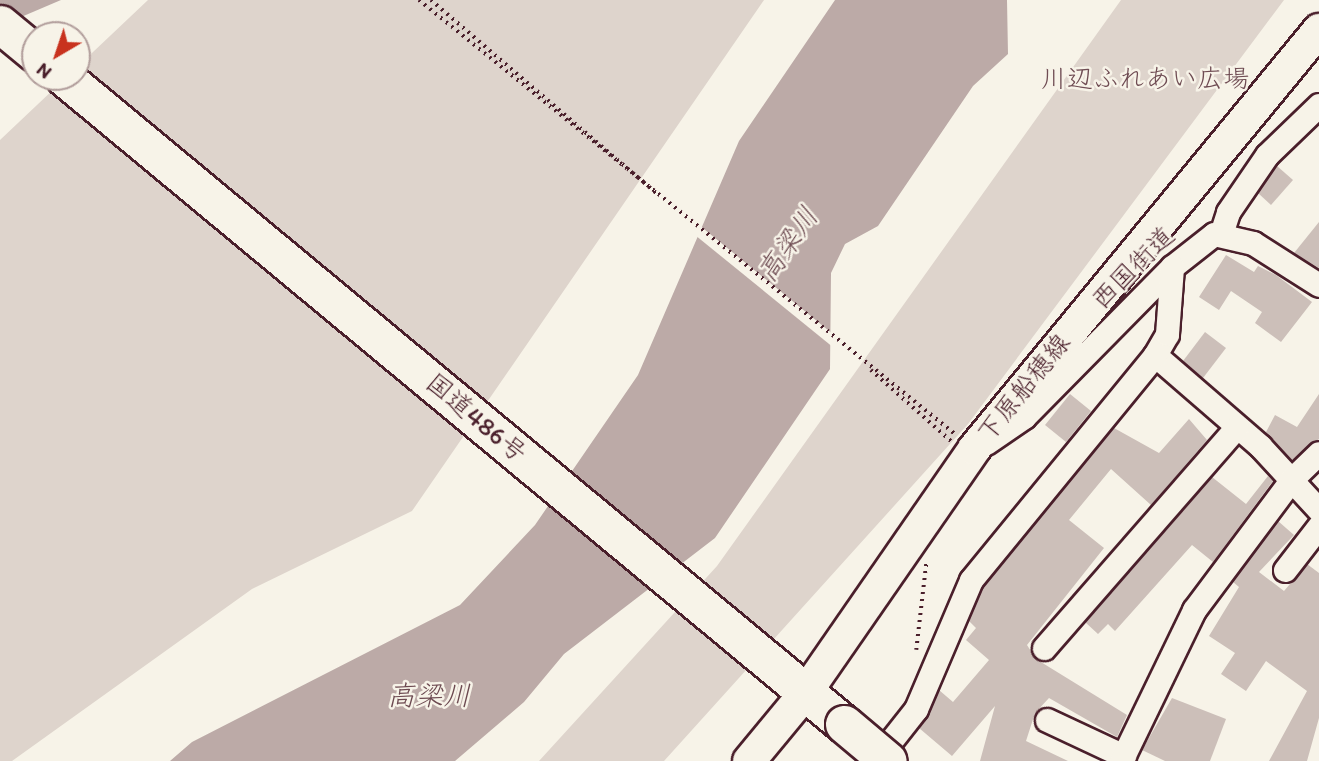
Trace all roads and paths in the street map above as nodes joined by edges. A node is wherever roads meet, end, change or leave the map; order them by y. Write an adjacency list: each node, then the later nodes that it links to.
1 (419, 0): 8 (path)
2 (431, 0): 8 (path)
3 (0, 24): 5 (highway)
4 (1319, 30): 15 (main road, 下原船穂線)
5 (21, 41)
6 (81, 91): 24 (highway, 国道486号)
7 (1319, 105): 9 (street)
8 (662, 200): 13 (path)
9 (1221, 234): 10 (street, 西国街道); 11 (street)
10 (1172, 267): 12 (street); 15 (street, 西国街道)
11 (1319, 285)
12 (1155, 355): 14 (street); 28 (street)
13 (871, 370): 15 (path); 15 (path)
14 (1237, 427): 17 (street); 22 (street)
15 (962, 443): 24 (main road, 下原船穂線)
16 (1319, 453): 17 (street)
17 (1292, 479): 18 (street); 26 (street)
18 (1319, 510)
19 (1319, 526): 21 (street)
20 (928, 552): 23 (path)
21 (1285, 570)
22 (1044, 648)
23 (916, 654)
24 (794, 681): 27 (main road, 下原船穂線); 29 (highway, 国道486号, bridge)
25 (1047, 720): 26 (street)
26 (1122, 758)
27 (749, 761)
28 (875, 761)
29 (888, 761)

